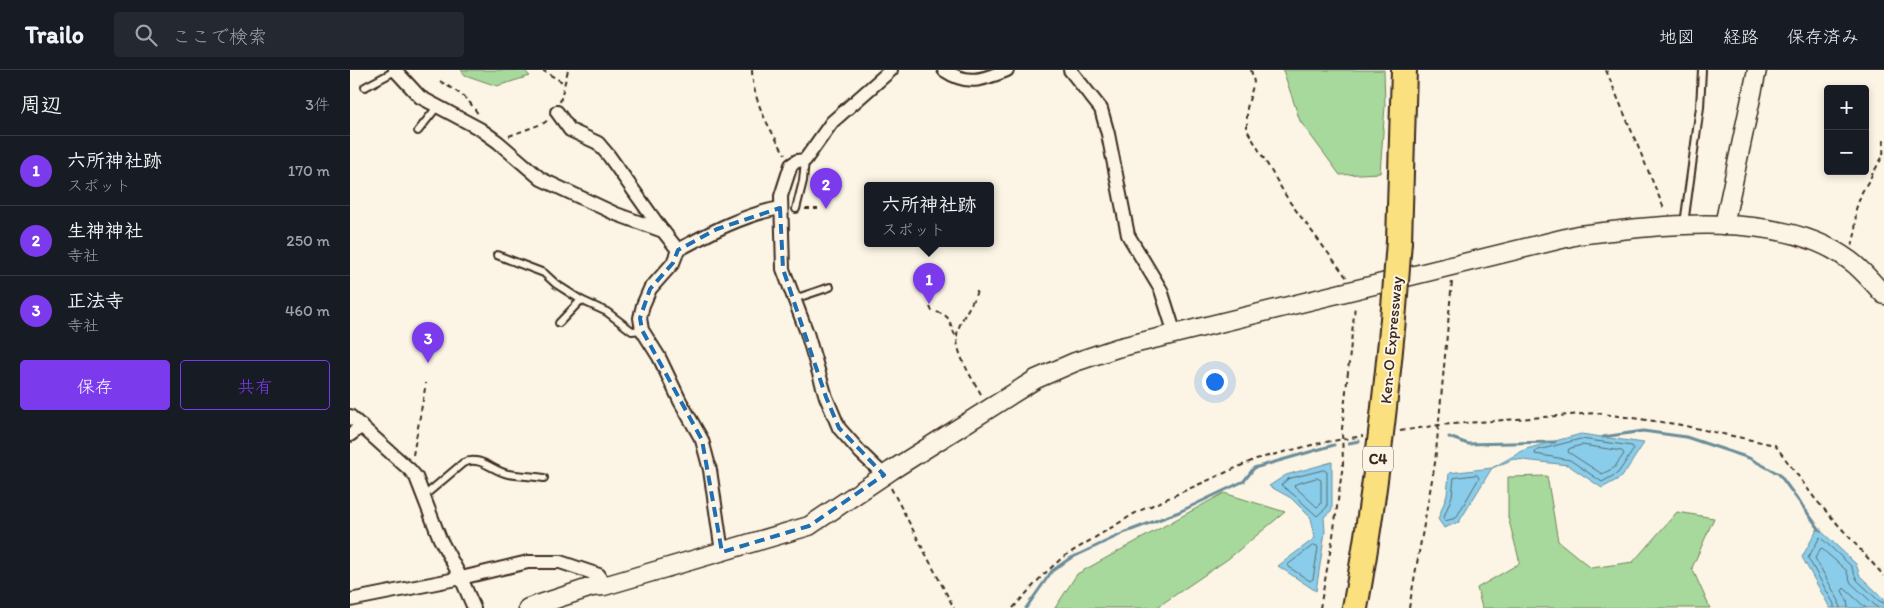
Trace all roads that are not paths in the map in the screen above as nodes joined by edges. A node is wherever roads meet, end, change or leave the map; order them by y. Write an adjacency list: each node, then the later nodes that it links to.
1 (891, 70): 13 (street)
2 (944, 70): 3 (street)
3 (1006, 70)
4 (1070, 70): 27 (street)
5 (1404, 70): 40 (highway, Ken-O Expressway / C4, bridge)
6 (1702, 70): 17 (lane)
7 (1757, 70): 16 (street)
8 (395, 71): 9 (lane); 10 (street)
9 (365, 87)
10 (436, 107): 12 (lane); 18 (street)
11 (557, 112): 18 (street)
12 (418, 130)
13 (805, 160): 14 (street); 15 (lane)
14 (780, 208): 19 (street); 23 (street)
15 (796, 209)
16 (1724, 225): 17 (street); 22 (street)
17 (1678, 226): 27 (street)
18 (663, 231): 19 (street)
19 (678, 250): 26 (street)
20 (496, 256): 24 (lane)
21 (830, 287): 23 (lane)
22 (1884, 294)
23 (794, 299): 31 (street)
24 (581, 300): 25 (lane); 26 (lane)
25 (559, 323)
26 (642, 330): 34 (street)
27 (1175, 334): 31 (street)
28 (350, 416): 29 (street)
29 (362, 426): 30 (street); 33 (street)
30 (350, 435)
31 (884, 475): 34 (street)
32 (544, 478): 33 (lane)
33 (424, 496): 35 (street)
34 (722, 552): 36 (street)
35 (461, 578): 36 (street); 37 (street); 38 (street)
36 (604, 586): 39 (street)
37 (350, 600)
38 (474, 608)
39 (528, 608)
40 (1354, 608)

